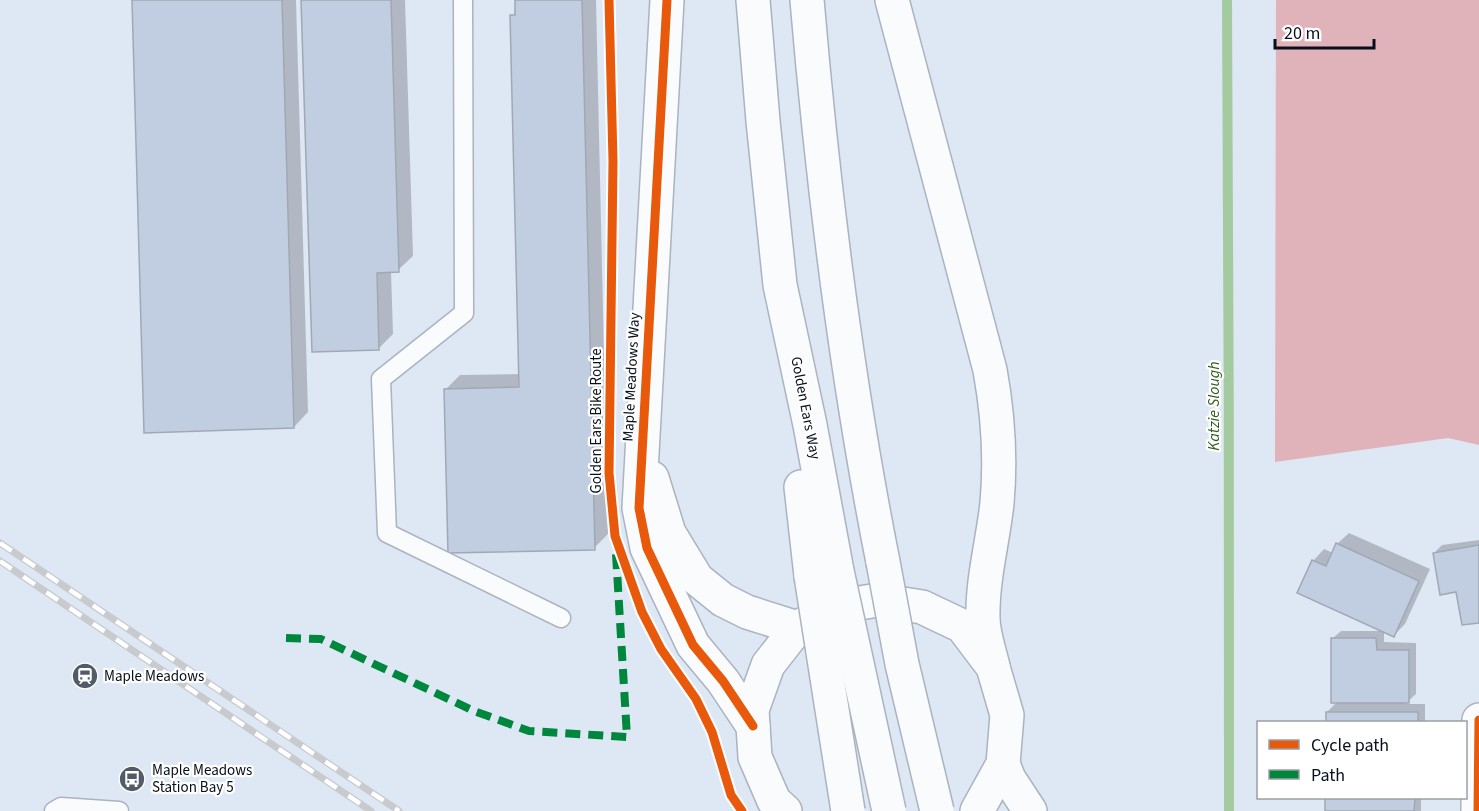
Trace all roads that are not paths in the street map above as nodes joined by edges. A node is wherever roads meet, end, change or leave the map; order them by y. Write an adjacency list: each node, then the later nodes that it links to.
1 (463, 0): 8 (lane)
2 (667, 0): 6 (main road, Maple Meadows Way)
3 (753, 0): 7 (main road)
4 (807, 0): 19 (main road, bridge)
5 (892, 0): 10 (main road)
6 (642, 445): 9 (main road, Maple Meadows Way); 12 (main road, Maple Meadows Way)
7 (824, 573): 17 (main road, bridge); 18 (main road, bridge)
8 (561, 618)
9 (797, 628): 10 (main road); 12 (main road)
10 (993, 668): 13 (main road)
11 (1479, 720): 22 (main road)
12 (753, 726): 16 (main road)
13 (1003, 764): 20 (main road); 21 (main road)
14 (54, 811): 15 (lane)
15 (119, 811)
16 (784, 811)
17 (848, 811)
18 (889, 811)
19 (937, 811)
20 (977, 811)
21 (1030, 811)
22 (1478, 811)

